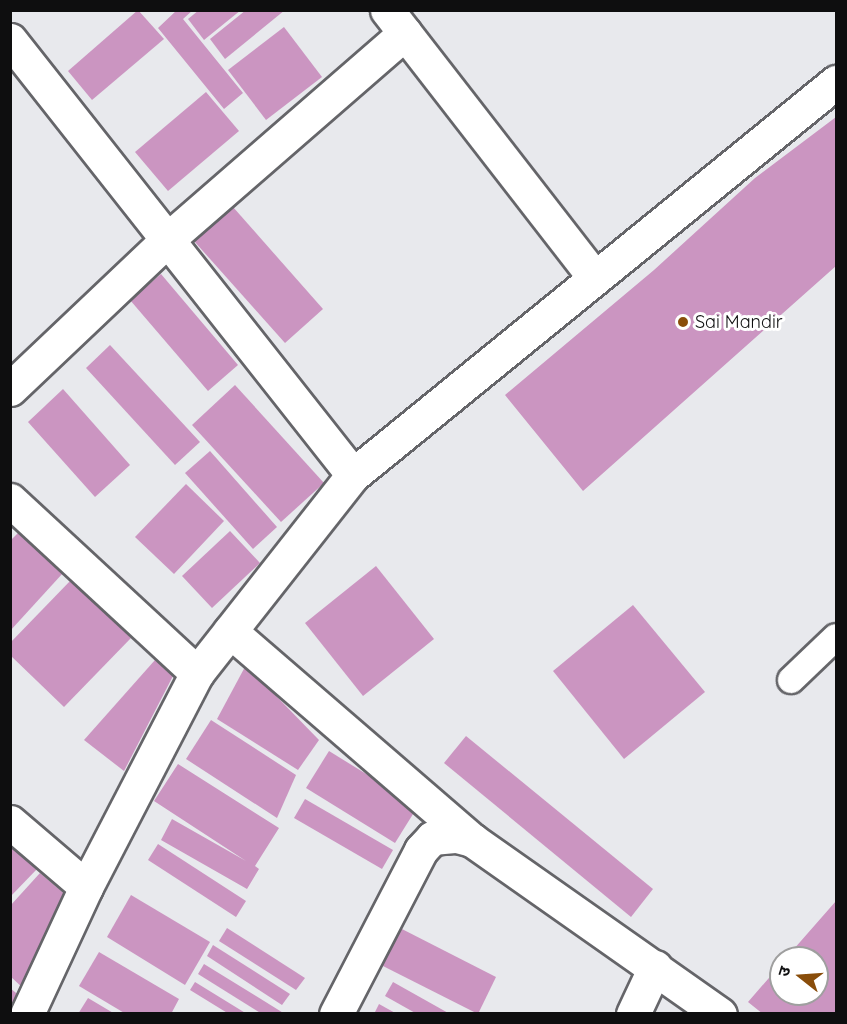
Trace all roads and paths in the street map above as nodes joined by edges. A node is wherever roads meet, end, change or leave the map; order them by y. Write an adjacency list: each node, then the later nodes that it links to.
1 (396, 22): 4 (street); 5 (street)
2 (10, 40): 4 (street)
3 (837, 82): 5 (street)
4 (168, 239): 6 (street); 7 (street)
5 (595, 278): 7 (street)
6 (10, 389)
7 (353, 475): 9 (street)
8 (10, 500): 11 (street)
9 (230, 631): 11 (street); 14 (street)
10 (837, 637): 12 (lane)
11 (197, 674): 15 (street)
12 (791, 680)
13 (10, 822): 15 (street)
14 (472, 840): 16 (street); 18 (street)
15 (86, 887): 17 (street)
16 (655, 967): 19 (street); 20 (street)
17 (27, 1014)
18 (336, 1014)
19 (633, 1014)
20 (720, 1014)

